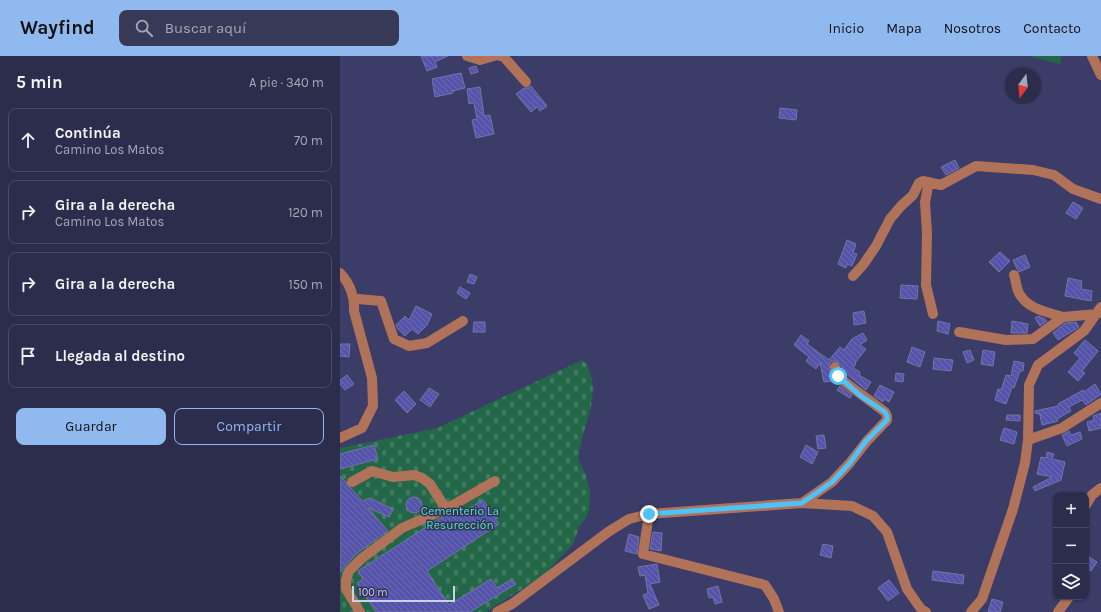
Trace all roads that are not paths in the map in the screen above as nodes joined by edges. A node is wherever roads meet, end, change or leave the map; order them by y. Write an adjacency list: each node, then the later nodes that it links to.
1 (467, 56): 2 (street)
2 (494, 56)
3 (500, 56): 6 (street)
4 (1092, 56): 5 (street)
5 (1101, 75)
6 (526, 82)
7 (929, 182): 8 (street); 11 (street); 14 (street)
8 (1101, 199)
9 (340, 273): 12 (street)
10 (1014, 275): 15 (street)
11 (853, 276)
12 (355, 301): 16 (street); 20 (street)
13 (1099, 311): 15 (street); 21 (street)
14 (933, 314)
15 (1062, 317): 17 (street)
16 (464, 321)
17 (959, 332)
18 (835, 367): 26 (street)
19 (1101, 403): 21 (street)
20 (340, 438)
21 (1028, 440): 36 (street)
22 (495, 481): 27 (street)
23 (352, 482): 27 (street)
24 (1101, 488): 25 (street)
25 (1089, 500)
26 (802, 503): 28 (street); 32 (street)
27 (446, 509): 29 (street)
28 (649, 514): 31 (street); 35 (street)
29 (343, 579): 33 (street)
30 (1067, 600): 37 (street)
31 (513, 608): 34 (street)
32 (922, 611)
33 (360, 612)
34 (497, 612)
35 (779, 612)
36 (971, 612)
37 (1058, 612)

